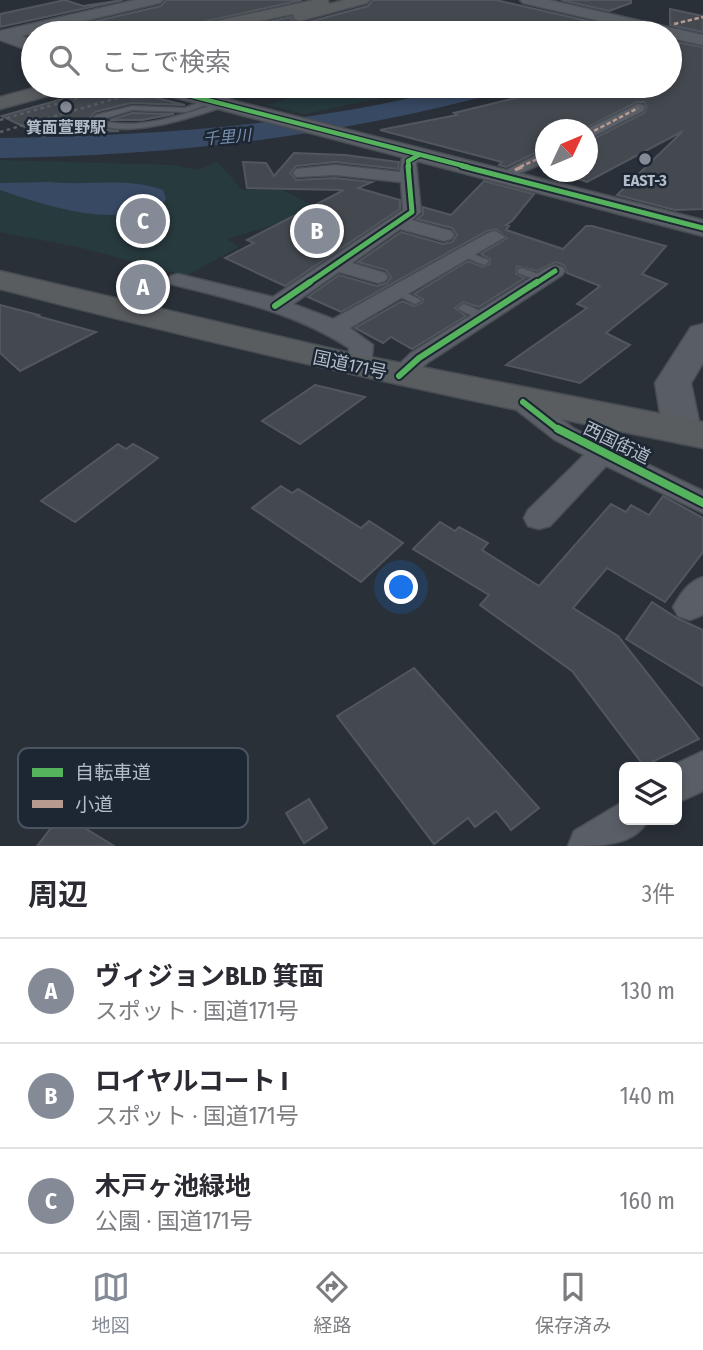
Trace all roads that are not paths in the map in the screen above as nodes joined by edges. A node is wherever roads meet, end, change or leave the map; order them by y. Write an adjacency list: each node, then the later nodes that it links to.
1 (77, 0): 7 (street)
2 (155, 0): 7 (street)
3 (363, 0): 11 (highway); 12 (highway)
4 (521, 0): 6 (street)
5 (328, 1): 9 (highway); 10 (highway)
6 (538, 1): 13 (street)
7 (108, 11): 8 (street)
8 (62, 21)
9 (238, 21)
10 (253, 21)
11 (280, 21)
12 (294, 21)
13 (630, 21)
14 (21, 30): 16 (street)
15 (682, 33): 17 (street)
16 (2, 34): 18 (street)
17 (701, 37)
18 (21, 42)
19 (21, 82): 20 (highway)
20 (0, 88)
21 (21, 89): 22 (highway)
22 (0, 95)
23 (21, 97): 27 (highway)
24 (200, 98): 26 (street)
25 (223, 98): 26 (lane)
26 (216, 102): 26 (lane); 30 (street)
27 (0, 103)
28 (638, 108): 29 (street)
29 (598, 128)
30 (419, 155): 34 (street); 36 (street)
31 (535, 160): 32 (street)
32 (514, 170)
33 (300, 172): 34 (street)
34 (409, 178): 35 (street)
35 (398, 222): 37 (street); 39 (street)
36 (703, 229)
37 (444, 236)
38 (495, 237): 45 (street)
39 (335, 264): 41 (street); 44 (street)
40 (540, 274): 48 (street)
41 (378, 277)
42 (178, 279): 44 (street)
43 (0, 280): 47 (highway, 国道171号)
44 (275, 306): 45 (street)
45 (335, 327): 47 (street)
46 (703, 334): 50 (street)
47 (359, 367): 48 (highway, 国道171号)
48 (399, 376): 49 (highway, 国道171号)
49 (523, 402): 50 (highway, 国道171号); 51 (street, 西国街道)
50 (696, 424)
51 (602, 453): 52 (street, 西国街道); 53 (street)
52 (703, 503)
53 (539, 518)
54 (703, 770): 55 (street)
55 (682, 781)
56 (620, 825): 57 (street)
57 (589, 846)

